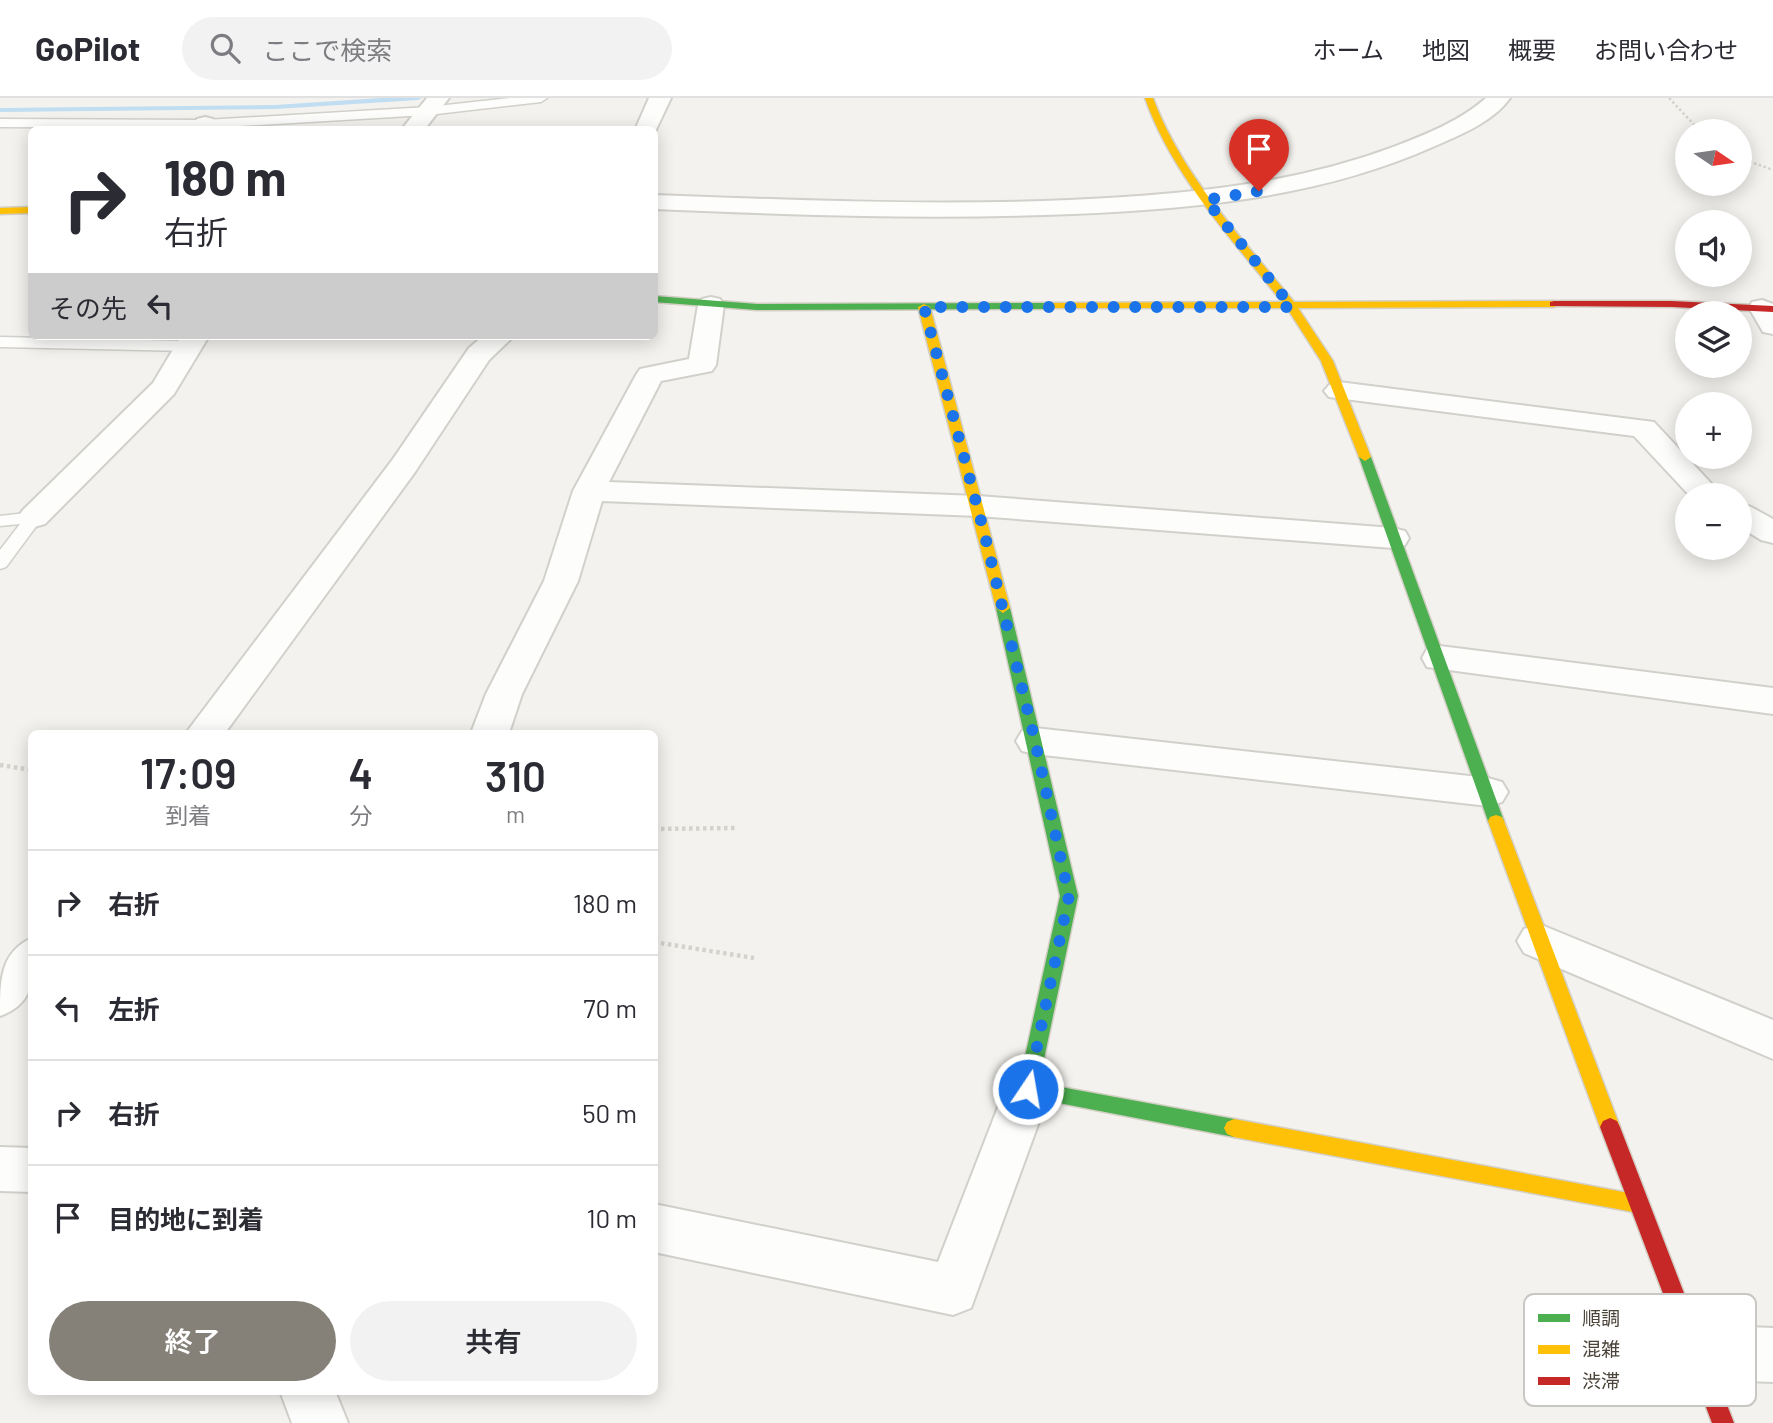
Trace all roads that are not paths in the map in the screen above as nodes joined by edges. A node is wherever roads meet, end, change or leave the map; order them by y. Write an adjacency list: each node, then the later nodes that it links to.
1 (541, 98): 5 (lane)
2 (660, 98): 10 (street)
3 (1149, 98): 11 (street)
4 (1499, 98): 11 (street)
5 (432, 106): 8 (lane); 9 (street)
6 (0, 123): 7 (lane)
7 (152, 126)
8 (213, 126)
9 (415, 126)
10 (648, 126)
11 (1206, 200): 12 (street); 18 (street)
12 (658, 202)
13 (28, 210): 14 (street)
14 (2, 212)
15 (658, 299): 16 (street)
16 (710, 305): 17 (street); 25 (street)
17 (924, 307): 18 (street); 26 (street)
18 (1292, 307): 19 (street); 23 (street)
19 (1769, 315)
20 (495, 340): 35 (street)
21 (192, 341): 22 (lane); 27 (street)
22 (0, 342)
23 (1339, 391): 24 (street); 31 (street)
24 (1695, 483)
25 (589, 491): 26 (street); 36 (street)
26 (978, 506): 31 (street); 37 (street)
27 (34, 517): 28 (lane); 32 (lane)
28 (0, 520)
29 (1752, 521): 30 (street)
30 (1773, 533)
31 (1394, 538): 33 (street)
32 (0, 562)
33 (1440, 658): 34 (street); 38 (street)
34 (1773, 701)
35 (207, 730)
36 (491, 730)
37 (1035, 741): 38 (street); 43 (street)
38 (1488, 792): 39 (street)
39 (1539, 941): 42 (street); 46 (street)
40 (28, 961): 41 (street)
41 (0, 997)
42 (1773, 1041)
43 (1028, 1089): 46 (street); 47 (street)
44 (0, 1169): 45 (street)
45 (28, 1170)
46 (1639, 1204): 48 (street)
47 (658, 1228)
48 (1674, 1294)
49 (309, 1395): 51 (street)
50 (1717, 1406): 52 (street)
51 (320, 1423)
52 (1723, 1423)

